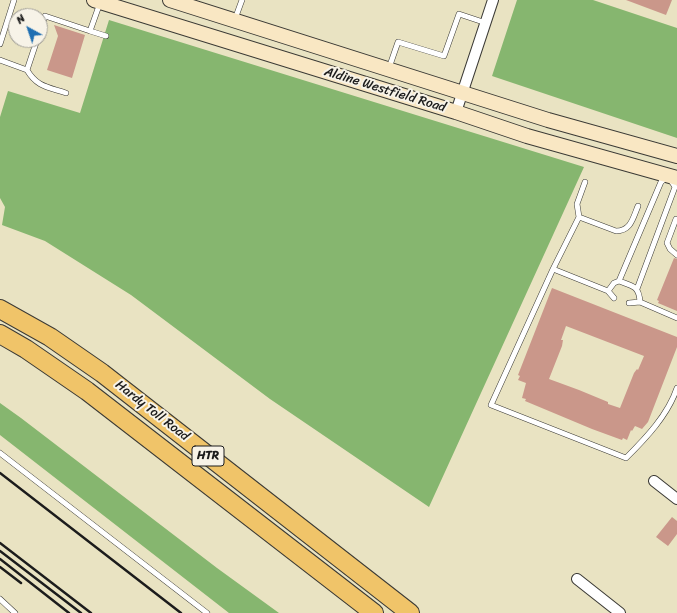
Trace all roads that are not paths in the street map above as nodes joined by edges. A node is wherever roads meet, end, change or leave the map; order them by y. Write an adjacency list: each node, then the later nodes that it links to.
1 (14, 0): 13 (lane)
2 (170, 0): 6 (main road, Aldine Westfield Road)
3 (242, 0): 8 (lane)
4 (493, 0): 9 (street)
5 (97, 1): 10 (main road, Aldine Westfield Road); 11 (lane)
6 (194, 4): 8 (main road, Aldine Westfield Road); 10 (main road)
7 (48, 17): 11 (lane)
8 (235, 20): 16 (main road, Aldine Westfield Road)
9 (486, 23): 16 (lane); 18 (street)
10 (186, 29): 20 (main road, Aldine Westfield Road)
11 (90, 31): 12 (lane)
12 (106, 36)
13 (0, 44)
14 (34, 48): 17 (lane)
15 (0, 60): 17 (lane)
16 (389, 69): 18 (main road, Aldine Westfield Road)
17 (27, 70): 19 (lane)
18 (462, 92): 20 (street); 21 (main road, Aldine Westfield Road)
19 (66, 93)
20 (456, 112): 22 (main road, Aldine Westfield Road)
21 (677, 156): 22 (main road)
22 (673, 177): 29 (lane); 30 (lane)
23 (585, 182): 25 (lane)
24 (638, 206): 25 (lane)
25 (579, 217): 28 (lane)
26 (676, 219): 27 (lane)
27 (677, 255)
28 (553, 269): 31 (lane); 38 (lane)
29 (619, 281): 30 (lane); 31 (lane)
30 (637, 289): 33 (lane)
31 (608, 291): 32 (lane)
32 (614, 298)
33 (640, 302): 34 (lane); 36 (lane)
34 (629, 303)
35 (0, 309): 47 (highway, Hardy Toll Road / HTR)
36 (677, 318)
37 (0, 334): 46 (highway, Hardy Toll Road / HTR)
38 (677, 388)
39 (0, 453): 45 (lane)
40 (654, 481): 41 (street)
41 (677, 499)
42 (577, 579): 48 (street)
43 (0, 599): 44 (lane)
44 (15, 613)
45 (207, 613)
46 (374, 613)
47 (410, 613)
48 (620, 613)

